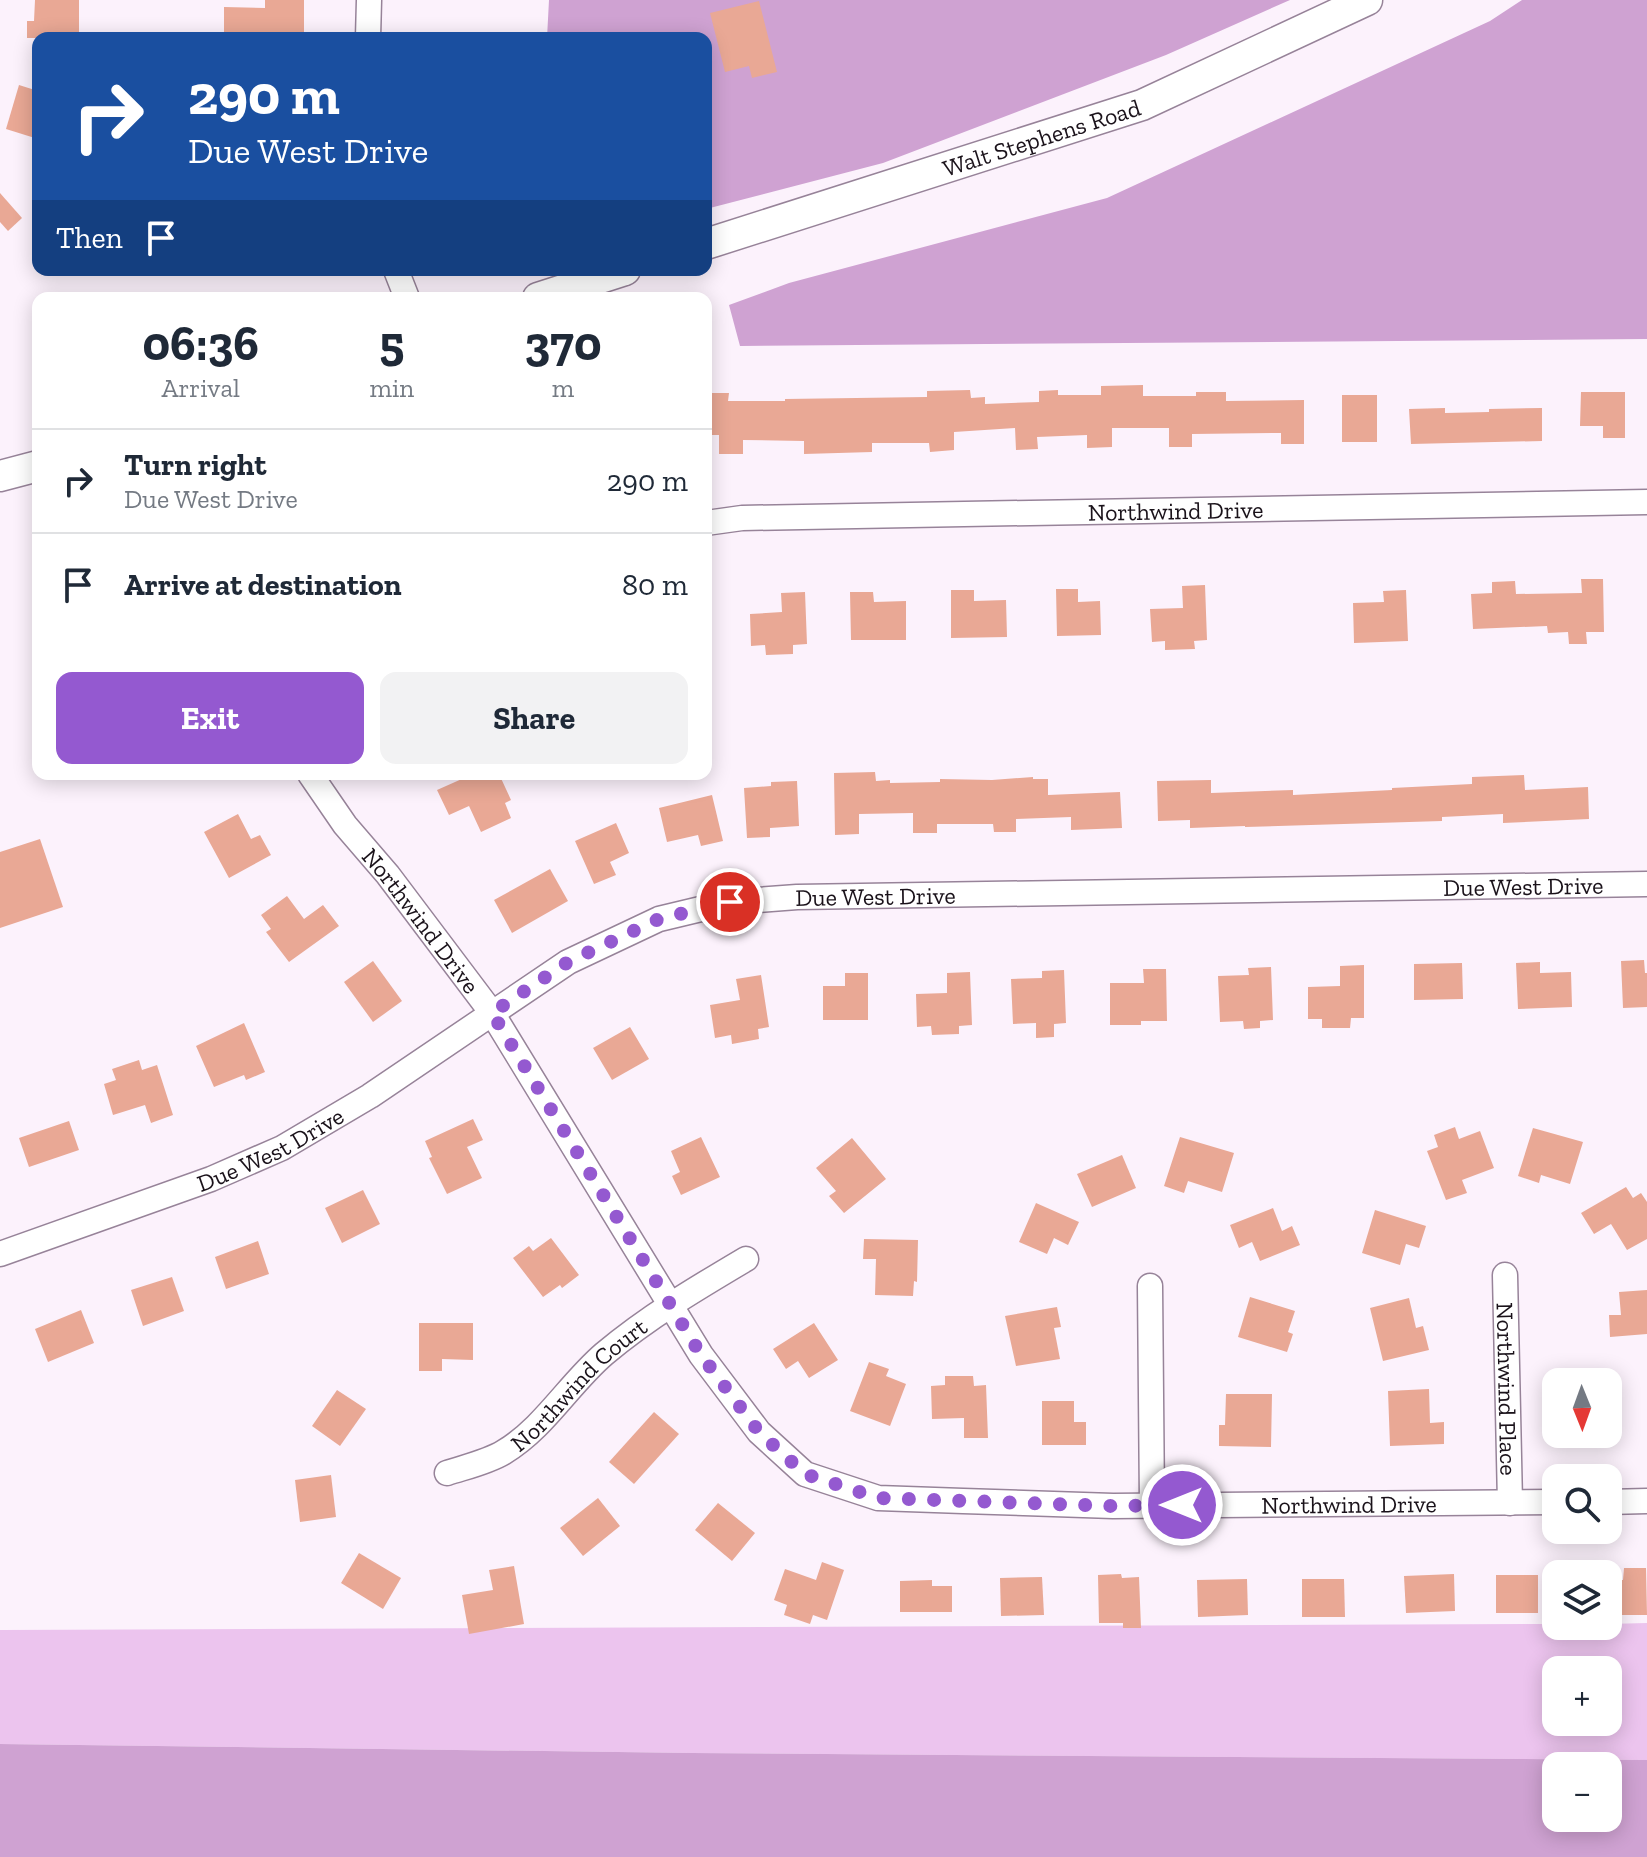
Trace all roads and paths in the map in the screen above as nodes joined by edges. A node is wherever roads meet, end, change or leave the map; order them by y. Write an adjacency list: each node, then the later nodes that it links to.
1 (369, 0): 3 (street)
2 (1367, 0): 4 (street, Walt Stephens Road)
3 (368, 32)
4 (712, 242)
5 (606, 276): 6 (street)
6 (557, 292)
7 (32, 468): 8 (street)
8 (0, 476)
9 (1647, 502): 10 (street, Northwind Drive)
10 (712, 522)
11 (314, 780): 13 (street, Northwind Drive)
12 (1647, 884): 13 (street, Due West Drive)
13 (492, 1013): 14 (street, Due West Drive); 18 (street, Northwind Drive)
14 (0, 1254)
15 (746, 1259): 18 (street, Northwind Court)
16 (1505, 1275): 23 (street, Northwind Place)
17 (1150, 1286): 24 (street)
18 (670, 1304): 19 (street, Northwind Court); 24 (street, Northwind Drive)
19 (447, 1473)
20 (1647, 1501): 22 (street)
21 (1542, 1502): 23 (street, Northwind Drive)
22 (1622, 1502)
23 (1510, 1503): 24 (street, Northwind Drive)
24 (1152, 1505)

